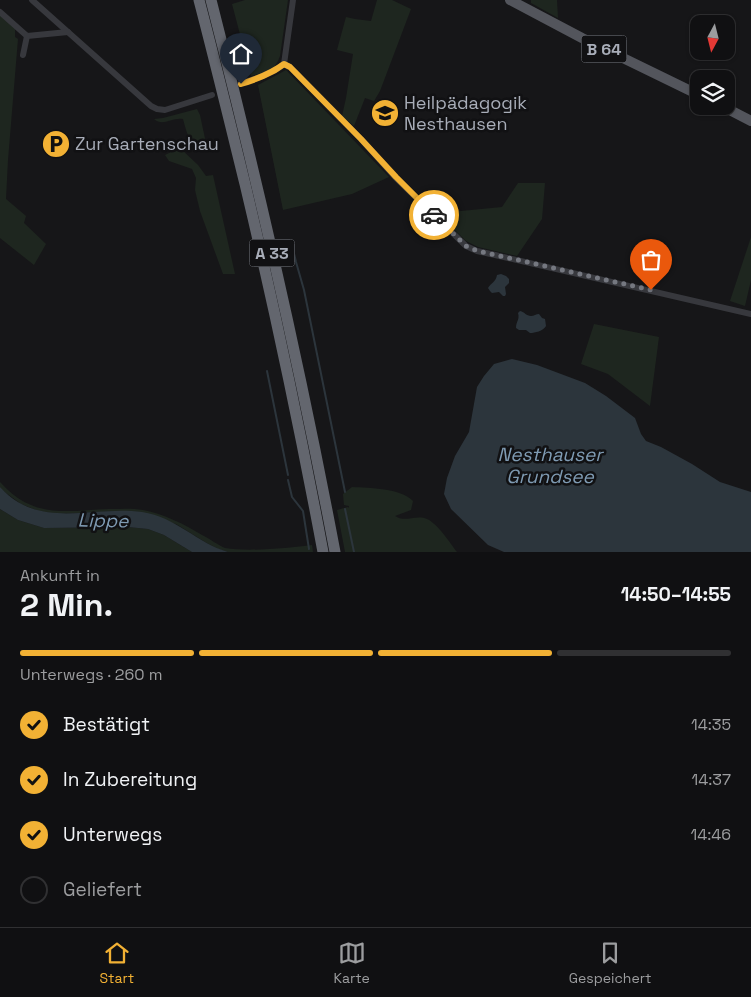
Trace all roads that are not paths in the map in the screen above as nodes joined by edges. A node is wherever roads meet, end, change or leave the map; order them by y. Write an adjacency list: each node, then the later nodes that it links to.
1 (32, 0): 7 (street)
2 (199, 0): 17 (highway, A 33)
3 (211, 0): 18 (highway, A 33)
4 (293, 0): 10 (street)
5 (510, 0): 12 (main road, B 64)
6 (0, 12): 8 (street)
7 (68, 32): 8 (street); 13 (street)
8 (27, 36): 9 (street)
9 (23, 55)
10 (284, 64): 11 (street); 16 (street)
11 (241, 84)
12 (690, 91)
13 (212, 95)
14 (735, 113): 15 (main road)
15 (751, 121)
16 (751, 314)
17 (323, 552)
18 (335, 552)

